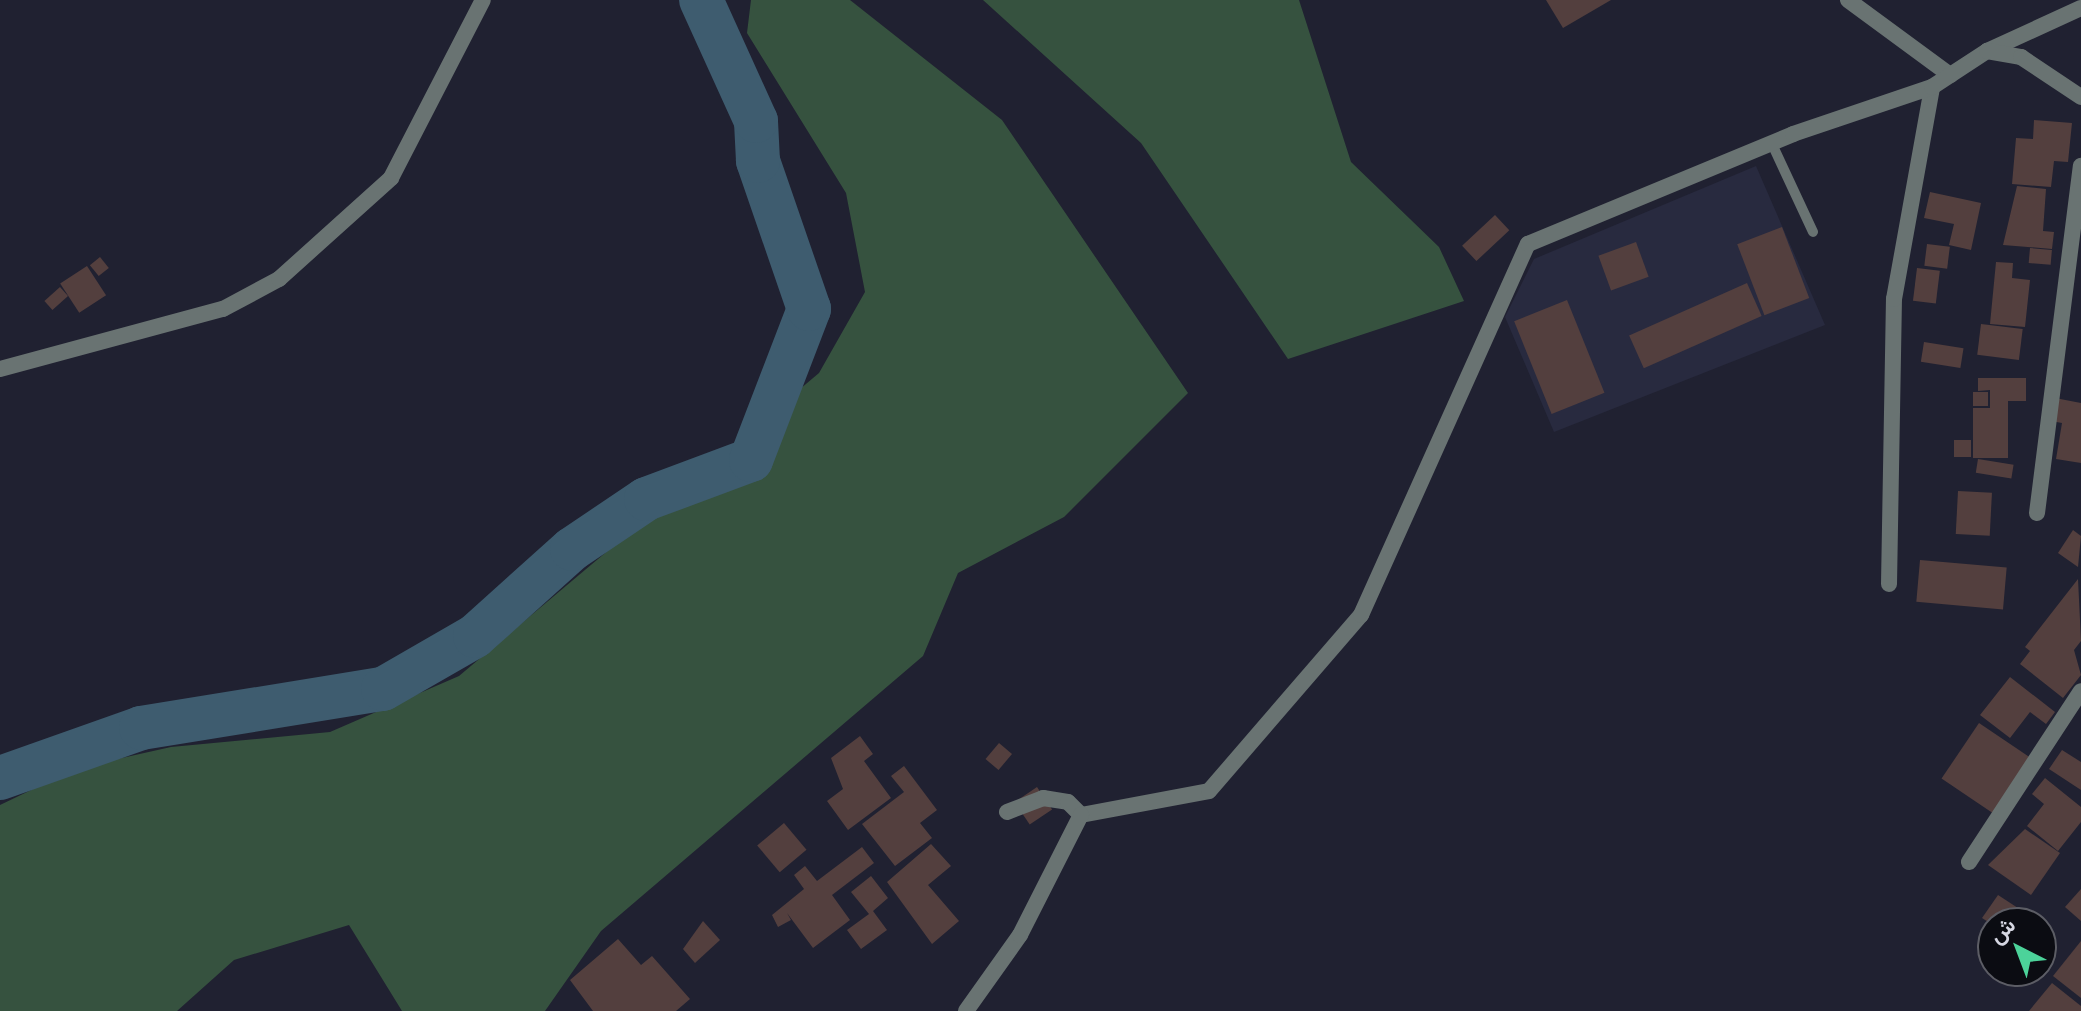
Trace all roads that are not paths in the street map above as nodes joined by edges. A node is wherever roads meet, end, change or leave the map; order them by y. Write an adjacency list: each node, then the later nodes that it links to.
1 (483, 0): 11 (street)
2 (1848, 0): 5 (street)
3 (2081, 8): 4 (street)
4 (1987, 51): 5 (street); 7 (street)
5 (1950, 75): 6 (street)
6 (1932, 87): 8 (street); 13 (street)
7 (2081, 97)
8 (1772, 144): 10 (lane); 16 (street)
9 (2081, 166): 12 (street)
10 (1813, 232)
11 (0, 369)
12 (2037, 513)
13 (1889, 584)
14 (2081, 691): 17 (street)
15 (1007, 812): 16 (street)
16 (1081, 815): 18 (street)
17 (1969, 862)
18 (966, 1011)

